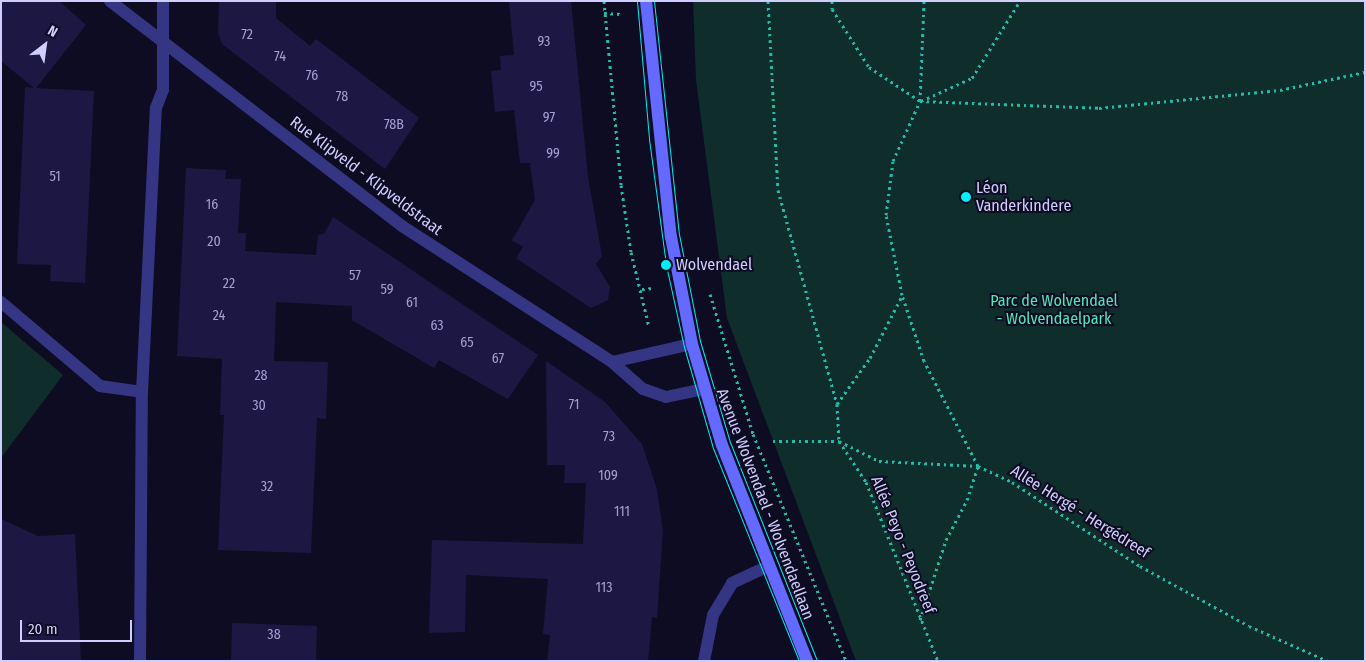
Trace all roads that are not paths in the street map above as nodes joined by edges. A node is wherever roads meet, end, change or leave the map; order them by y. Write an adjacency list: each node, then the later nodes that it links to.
1 (110, 1): 4 (street, Rue Klipveld - Klipveldstraat)
2 (163, 1): 4 (street)
3 (646, 1): 6 (street, Avenue Wolvendael - Wolvendaellaan)
4 (163, 41): 7 (street, Rue Klipveld - Klipveldstraat); 9 (street)
5 (1, 302): 9 (street)
6 (692, 344): 7 (street); 8 (street, Avenue Wolvendael - Wolvendaellaan)
7 (612, 362): 8 (street, Rue Klipveld - Klipveldstraat)
8 (704, 389): 10 (street, Avenue Wolvendael - Wolvendaellaan)
9 (142, 392): 11 (street)
10 (768, 566): 12 (street); 13 (street, Avenue Wolvendael - Wolvendaellaan)
11 (140, 661)
12 (704, 661)
13 (808, 661)

